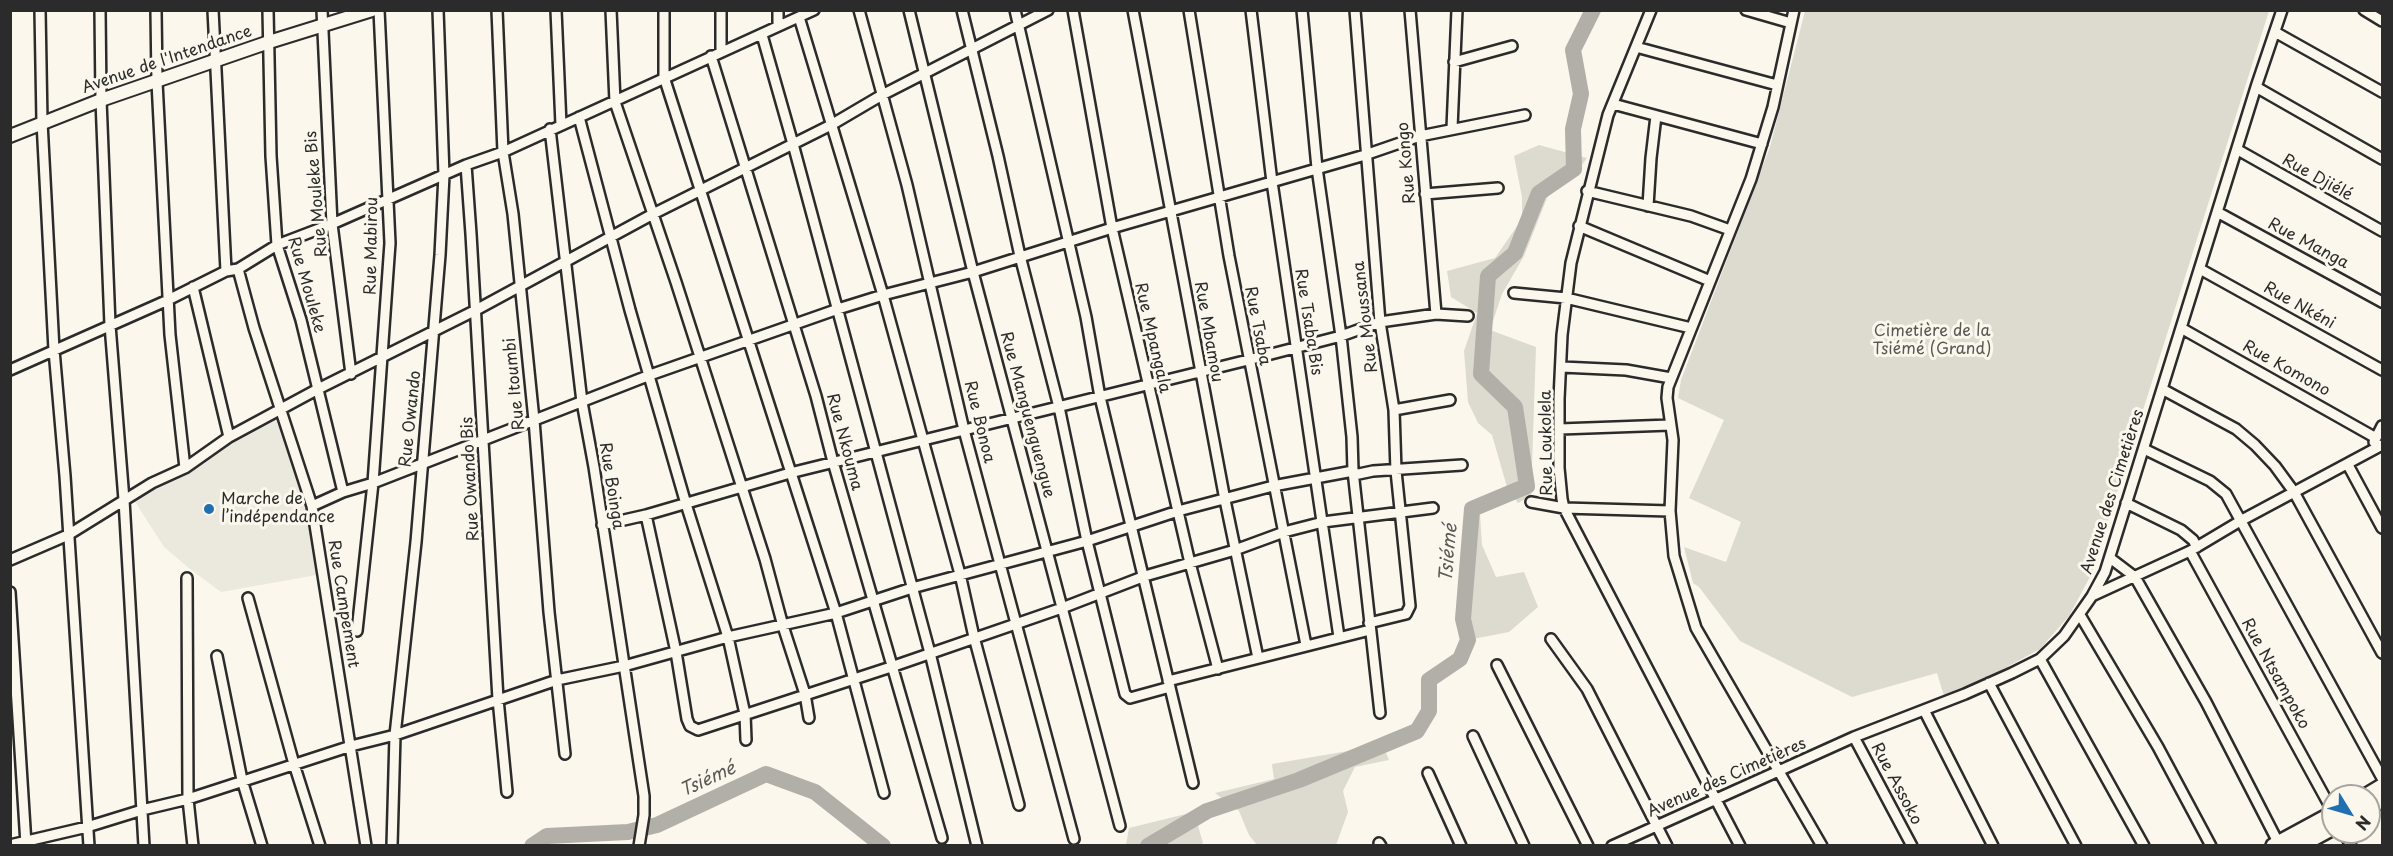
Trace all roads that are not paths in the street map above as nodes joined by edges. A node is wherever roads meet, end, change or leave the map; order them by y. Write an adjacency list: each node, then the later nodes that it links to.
1 (40, 10): 63 (street)
2 (100, 10): 57 (street)
3 (156, 10): 52 (street)
4 (213, 10): 48 (street)
5 (267, 10): 43 (street, Rue Mouleke)
6 (322, 10): 39 (street, Rue Mouleke Bis)
7 (372, 10): 39 (street, Avenue de l'Intendance)
8 (379, 10): 86 (street, Rue Mabirou)
9 (438, 10): 79 (street, Rue Owando)
10 (496, 10): 73 (street, Rue Itoumbi)
11 (556, 10): 64 (street)
12 (611, 10): 58 (street)
13 (664, 10): 51 (street)
14 (721, 10): 47 (street, Rue Nkouma)
15 (778, 10): 38 (street)
16 (814, 10): 35 (street)
17 (859, 10): 56 (street, Rue Bonoa)
18 (909, 10): 50 (street, Rue Manguenguengue)
19 (962, 10): 46 (street)
20 (1015, 10): 40 (street)
21 (1048, 10): 40 (street)
22 (1072, 10): 93 (street, Rue Mpangala)
23 (1134, 10): 88 (street, Rue Mbamou)
24 (1189, 10): 85 (street, Rue Tsaba)
25 (1251, 10): 80 (street, Rue Tsaba Bis)
26 (1302, 10): 78 (street)
27 (1355, 10): 74 (street, Rue Moussana)
28 (1410, 10): 69 (street, Rue Kongo)
29 (1457, 10): 49 (street)
30 (1651, 10): 45 (street, Rue Loukolela)
31 (1746, 10): 37 (street)
32 (1794, 10): 37 (street)
33 (2283, 10): 41 (street, Avenue des Cimetières)
34 (2364, 10): 36 (street)
35 (799, 17): 38 (street); 65 (street)
36 (2382, 21)
37 (1791, 23): 53 (street)
38 (778, 25): 42 (street)
39 (322, 26): 43 (street, Avenue de l'Intendance); 91 (street, Rue Mouleke Bis)
40 (1018, 26): 46 (street); 97 (street)
41 (2275, 32): 54 (street, Avenue des Cimetières); 55 (street)
42 (762, 35): 47 (street); 70 (street)
43 (269, 42): 48 (street, Avenue de l'Intendance); 98 (street, Rue Mouleke)
44 (1512, 46): 49 (street)
45 (1636, 47): 53 (street); 59 (street, Rue Loukolela)
46 (970, 49): 50 (street); 99 (street)
47 (716, 54): 51 (street); 77 (street, Rue Nkouma)
48 (215, 62): 52 (street, Avenue de l'Intendance); 103 (street)
49 (1454, 62): 66 (street)
50 (926, 73): 56 (street); 104 (street, Rue Manguenguengue)
51 (664, 77): 58 (street); 82 (street)
52 (157, 82): 57 (street, Avenue de l'Intendance); 112 (street)
53 (1778, 85): 71 (street)
54 (2256, 87): 72 (street, Avenue des Cimetières); 75 (street)
55 (2382, 92)
56 (882, 96): 65 (street); 106 (street, Rue Bonoa)
57 (100, 100): 63 (street, Avenue de l'Intendance); 119 (street)
58 (615, 102): 61 (street); 90 (street)
59 (1613, 104): 62 (street); 83 (street, Rue Loukolela)
60 (1525, 115): 66 (street)
61 (579, 117): 64 (street); 96 (street)
62 (1656, 117): 71 (street); 87 (street)
63 (42, 122): 68 (street, Avenue de l'Intendance); 127 (street)
64 (561, 125): 67 (street)
65 (831, 125): 70 (street); 110 (street)
66 (1452, 128): 69 (street)
67 (550, 129): 73 (street); 100 (street, Rue Boinga)
68 (10, 135)
69 (1420, 136): 74 (street); 84 (street, Rue Kongo)
70 (794, 144): 77 (street); 114 (street)
71 (1762, 144): 94 (street)
72 (2238, 150): 89 (street, Avenue des Cimetières); 95 (street, Rue Djiélé)
73 (503, 152): 76 (street); 107 (street, Rue Itoumbi)
74 (1365, 155): 78 (street); 118 (street, Rue Moussana)
75 (2382, 159)
76 (466, 165): 79 (street); 115 (street, Rue Owando Bis)
77 (746, 167): 82 (street); 120 (street, Rue Nkouma)
78 (1317, 168): 80 (street); 124 (street)
79 (444, 175): 86 (street); 123 (street, Rue Owando)
80 (1272, 182): 85 (street); 126 (street, Rue Tsaba Bis)
81 (1498, 188): 84 (street)
82 (701, 191): 90 (street); 125 (street)
83 (1587, 191): 87 (street); 92 (street, Rue Loukolela)
84 (1425, 194): 116 (street, Rue Kongo)
85 (1220, 197): 88 (street); 130 (street, Rue Tsaba)
86 (389, 199): 91 (street); 128 (street, Rue Mabirou)
87 (1648, 206): 94 (street)
88 (1172, 212): 93 (street); 134 (street, Rue Mbamou)
89 (2218, 213): 102 (street, Avenue des Cimetières); 113 (street, Rue Manga)
90 (653, 214): 96 (street); 129 (street)
91 (332, 224): 98 (street); 135 (street, Rue Mouleke Bis)
92 (1579, 226): 105 (street); 111 (street, Rue Loukolela)
93 (1112, 228): 97 (street); 138 (street, Rue Mpangala)
94 (1730, 230): 105 (street)
95 (2382, 231)
96 (611, 238): 100 (street); 136 (street)
97 (1069, 242): 99 (street); 141 (street)
98 (277, 245): 101 (street); 139 (street, Rue Mouleke)
99 (1020, 256): 104 (street); 144 (street)
100 (566, 263): 107 (street); 143 (street, Rue Boinga)
101 (238, 268): 103 (street); 145 (street, Rue Campement)
102 (2200, 269): 122 (street, Avenue des Cimetières); 133 (street, Rue Nkéni)
103 (226, 271): 108 (street)
104 (973, 272): 106 (street); 147 (street, Rue Manguenguengue)
105 (1710, 281): 121 (street)
106 (930, 283): 110 (street); 152 (street, Rue Bonoa)
107 (519, 286): 115 (street); 148 (street, Rue Itoumbi)
108 (193, 287): 112 (street); 153 (street)
109 (1514, 293): 111 (street)
110 (883, 295): 114 (street); 155 (street)
111 (1566, 298): 121 (street); 131 (street, Rue Loukolela)
112 (168, 300): 119 (street); 163 (street)
113 (2382, 302)
114 (838, 309): 120 (street); 158 (street)
115 (476, 310): 123 (street); 154 (street, Rue Owando Bis)
116 (1436, 314): 117 (street); 118 (street)
117 (1468, 316)
118 (1380, 322): 124 (street); 146 (street, Rue Moussana)
119 (110, 325): 127 (street); 173 (street)
120 (795, 326): 125 (street); 159 (street, Rue Nkouma)
121 (1691, 327): 137 (street)
122 (2181, 328): 140 (street, Avenue des Cimetières); 156 (street, Rue Komono)
123 (435, 329): 128 (street); 160 (street, Rue Owando)
124 (1341, 336): 126 (street); 166 (street)
125 (750, 340): 129 (street); 165 (street)
126 (1297, 347): 130 (street); 167 (street, Rue Tsaba Bis)
127 (54, 350): 132 (street); 192 (street)
128 (382, 358): 135 (street); 168 (street, Rue Mabirou)
129 (700, 358): 136 (street); 170 (street)
130 (1248, 360): 134 (street); 169 (street, Rue Tsaba)
131 (1562, 367): 137 (street); 151 (street, Rue Loukolela)
132 (10, 370)
133 (2382, 370)
134 (1200, 371): 138 (street); 174 (street, Rue Mbamou)
135 (351, 374): 139 (street)
136 (650, 375): 143 (street); 177 (street)
137 (1671, 378): 149 (street)
138 (1148, 386): 141 (street); 183 (street, Rue Mpangala)
139 (318, 389): 145 (street); 171 (street, Rue Mouleke)
140 (2162, 389): 157 (street, Avenue des Cimetières); 172 (street)
141 (1100, 397): 144 (street); 189 (street)
142 (1450, 400): 146 (street)
143 (582, 402): 148 (street); 188 (street, Rue Boinga)
144 (1059, 407): 147 (street); 193 (street)
145 (280, 410): 153 (street); 178 (street, Rue Campement)
146 (1394, 410): 164 (street, Rue Moussana)
147 (1012, 419): 152 (street); 196 (street, Rue Manguenguengue)
148 (534, 420): 154 (street); 234 (street, Rue Itoumbi)
149 (1670, 425): 151 (street); 182 (street)
150 (2382, 426): 156 (street)
151 (1560, 429): 180 (street, Rue Loukolela)
152 (964, 430): 155 (street); 200 (street, Rue Bonoa)
153 (229, 437): 163 (street)
154 (483, 439): 160 (street); 238 (street, Rue Owando Bis)
155 (922, 441): 158 (street); 201 (street)
156 (2379, 442): 162 (street)
157 (2144, 449): 176 (street, Avenue des Cimetières); 186 (street)
158 (876, 453): 159 (street); 205 (street)
159 (832, 462): 165 (street); 210 (street, Rue Nkouma)
160 (421, 464): 168 (street); 243 (street, Rue Owando)
161 (1462, 465): 164 (street)
162 (2348, 465): 172 (street); 190 (street)
163 (184, 468): 173 (street)
164 (1396, 471): 166 (street); 181 (street, Rue Moussana)
165 (790, 473): 170 (street); 212 (street)
166 (1353, 473): 167 (street); 185 (street)
167 (1316, 476): 169 (street); 187 (street, Rue Tsaba Bis)
168 (373, 483): 171 (street); 217 (street, Rue Mabirou)
169 (1273, 486): 174 (street); 191 (street, Rue Tsaba)
170 (741, 487): 177 (street); 215 (street)
171 (343, 492): 178 (street)
172 (2294, 492): 186 (street); 225 (street)
173 (124, 500): 192 (street); 261 (street)
174 (1225, 500): 183 (street); 195 (street, Rue Mbamou)
175 (1531, 502): 180 (street)
176 (2126, 503): 194 (street, Rue Ntsampoko); 197 (street, Avenue des Cimetières)
177 (686, 504): 184 (street); 218 (street)
178 (312, 506): 247 (street, Rue Campement)
179 (1433, 508): 181 (street)
180 (1564, 508): 182 (street); 258 (street, Rue Loukolela)
181 (1400, 511): 185 (street); 216 (street, Rue Moussana)
182 (1670, 511): 250 (street)
183 (1178, 512): 189 (street); 199 (street, Rue Mpangala)
184 (646, 515): 188 (street); 223 (street)
185 (1359, 517): 187 (street); 216 (street)
186 (2242, 520): 194 (street); 252 (street)
187 (1323, 522): 191 (street); 219 (street, Rue Tsaba Bis)
188 (602, 525): 230 (street, Rue Boinga)
189 (1131, 527): 193 (street); 202 (street)
190 (2382, 528)
191 (1284, 532): 195 (street); 222 (street, Rue Tsaba)
192 (68, 535): 198 (street); 265 (street)
193 (1087, 541): 196 (street); 207 (street)
194 (2194, 549): 203 (street); 255 (street, Rue Ntsampoko)
195 (1235, 550): 199 (street); 227 (street, Rue Mbamou)
196 (1047, 552): 200 (street); 211 (street, Rue Manguenguengue)
197 (2110, 558): 203 (street); 208 (street, Avenue des Cimetières)
198 (10, 560)
199 (1190, 563): 202 (street); 232 (street, Rue Mpangala)
200 (1000, 565): 201 (street); 214 (street, Rue Bonoa)
201 (960, 574): 205 (street); 220 (street)
202 (1145, 576): 207 (street); 235 (street)
203 (2134, 577): 208 (street); 272 (street)
204 (187, 578): 259 (street)
205 (912, 588): 210 (street); 224 (street)
206 (10, 592): 269 (street)
207 (1100, 592): 211 (street); 235 (street)
208 (2092, 596): 213 (street, Avenue des Cimetières)
209 (248, 598): 249 (street)
210 (873, 602): 212 (street); 231 (street, Rue Nkouma)
211 (1062, 608): 214 (street); 263 (street, Rue Manguenguengue)
212 (836, 613): 215 (street); 233 (street)
213 (2080, 615): 228 (street, Avenue des Cimetières); 292 (street)
214 (1015, 623): 220 (street); 268 (street, Rue Bonoa)
215 (783, 626): 218 (street); 237 (street)
216 (1369, 627): 219 (street); 240 (street)
217 (357, 631)
218 (728, 637): 223 (street); 241 (street)
219 (1339, 637): 222 (street)
220 (974, 638): 224 (street); 260 (street)
221 (1551, 639): 264 (street)
222 (1306, 645): 227 (street)
223 (676, 652): 230 (street); 241 (street)
224 (930, 653): 231 (street); 280 (street)
225 (2382, 653)
226 (217, 656): 253 (street)
227 (1258, 658): 232 (street)
228 (2040, 659): 236 (street, Avenue des Cimetières); 291 (street)
229 (1497, 665): 283 (street)
230 (624, 666): 234 (street); 270 (street, Rue Boinga)
231 (894, 666): 233 (street); 267 (street, Rue Nkouma)
232 (1218, 669): 235 (street)
233 (855, 678): 237 (street); 257 (street)
234 (558, 680): 238 (street); 248 (street, Rue Itoumbi)
235 (1169, 684): 254 (street)
236 (1989, 684): 239 (street, Avenue des Cimetières); 290 (street)
237 (805, 694): 241 (street); 242 (street)
238 (498, 699): 243 (street); 256 (street, Rue Owando Bis)
239 (1924, 710): 245 (street, Avenue des Cimetières); 289 (street)
240 (1380, 713)
241 (745, 714): 246 (street)
242 (809, 718)
243 (395, 735): 247 (street); 279 (street, Rue Owando)
244 (1473, 736): 282 (street)
245 (1854, 737): 250 (street, Avenue des Cimetières); 288 (street, Rue Assoko)
246 (746, 740)
247 (351, 746): 249 (street); 278 (street, Rue Campement)
248 (565, 754)
249 (294, 764): 253 (street); 277 (street)
250 (1780, 769): 258 (street, Avenue des Cimetières); 287 (street)
251 (1428, 773): 281 (street)
252 (2382, 778)
253 (242, 780): 259 (street); 276 (street)
254 (1193, 783)
255 (2321, 790)
256 (507, 792)
257 (884, 793)
258 (1715, 798): 264 (street, Avenue des Cimetières); 286 (street, Rue Loukolela)
259 (188, 799): 261 (street); 275 (street)
260 (1019, 805)
261 (142, 810): 265 (street); 274 (street)
262 (2321, 820): 272 (main road)
263 (1120, 826)
264 (1657, 826): 284 (street, Avenue des Cimetières); 285 (street)
265 (87, 827): 269 (street); 273 (street)
266 (2321, 834): 293 (main road)
267 (942, 838)
268 (1074, 839)
269 (26, 843): 271 (street)
270 (639, 843)
271 (10, 845)
272 (2277, 845)
273 (89, 846)
274 (144, 846)
275 (192, 846)
276 (262, 846)
277 (320, 846)
278 (366, 846)
279 (392, 846)
280 (977, 846)
281 (1461, 846)
282 (1524, 846)
283 (1588, 846)
284 (1612, 846)
285 (1667, 846)
286 (1740, 846)
287 (1822, 846)
288 (1912, 846)
289 (1993, 846)
290 (2076, 846)
291 (2144, 846)
292 (2211, 846)
293 (2298, 846)

